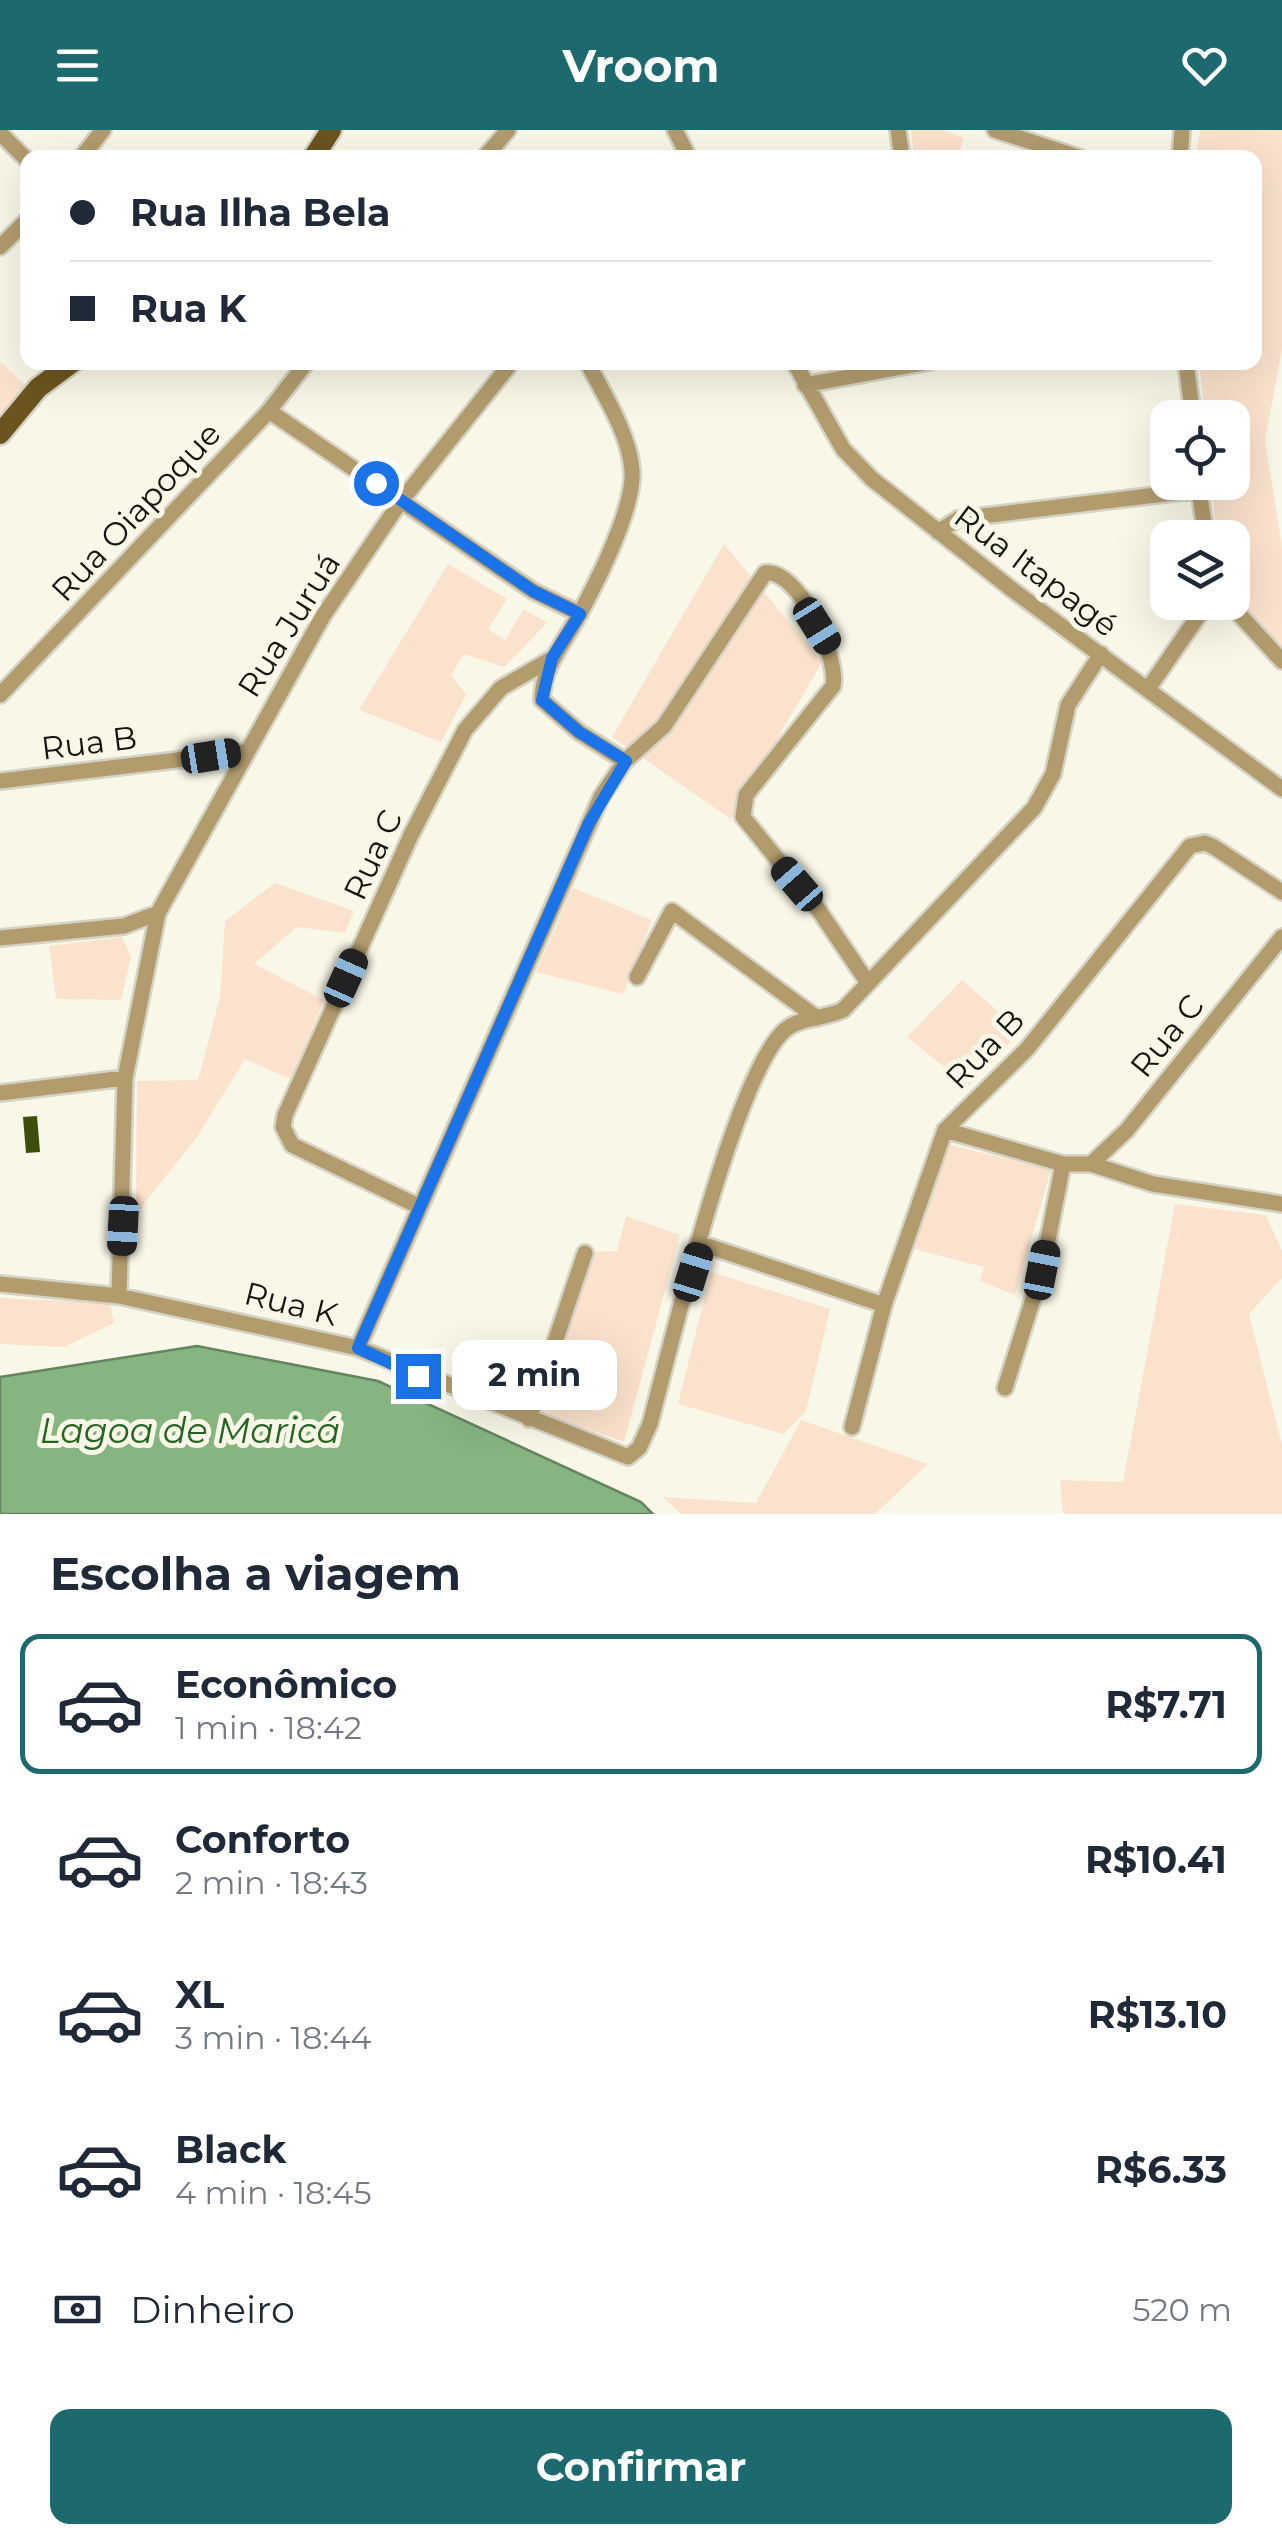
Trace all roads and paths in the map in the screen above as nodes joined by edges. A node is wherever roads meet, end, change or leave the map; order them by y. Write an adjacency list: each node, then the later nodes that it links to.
1 (508, 130): 4 (street)
2 (995, 130): 5 (street)
3 (0, 134): 6 (street)
4 (491, 150)
5 (1056, 150)
6 (20, 153)
7 (20, 227): 8 (street)
8 (0, 246)
9 (62, 370): 19 (main road)
10 (301, 370): 18 (street, Rua Oiapoque)
11 (506, 370): 21 (street, Rua Juruá)
12 (592, 370): 23 (street)
13 (798, 370): 16 (street, Rua Itapagé)
14 (887, 370): 16 (street)
15 (1187, 370): 17 (street)
16 (805, 385): 22 (street, Rua Itapagé)
17 (1191, 400)
18 (269, 410): 21 (street); 30 (street, Rua Oiapoque)
19 (0, 434)
20 (1150, 493): 22 (street)
21 (401, 501): 23 (street); 31 (street, Rua Juruá)
22 (938, 532): 26 (street, Rua Itapagé)
23 (580, 614): 27 (street)
24 (1196, 620): 29 (street)
25 (1244, 620): 28 (street)
26 (1101, 654): 29 (street, Rua Itapagé); 42 (street)
27 (552, 658): 32 (street); 50 (street, Rua C)
28 (1282, 661)
29 (1148, 689): 34 (street, Rua Itapagé)
30 (0, 694)
31 (244, 752): 33 (street, Rua B); 36 (street, Rua Juruá)
32 (626, 761): 42 (street); 50 (street)
33 (0, 781)
34 (1282, 789)
35 (1282, 892): 46 (street, Rua B)
36 (158, 913): 37 (street); 40 (street, Rua Juruá)
37 (124, 926): 39 (street); 40 (street)
38 (1282, 937): 48 (street, Rua C)
39 (0, 938)
40 (147, 950): 44 (street, Rua Juruá)
41 (636, 978): 43 (street)
42 (866, 980): 43 (street)
43 (817, 1018): 51 (street)
44 (125, 1078): 45 (street); 54 (street, Rua Juruá)
45 (0, 1092)
46 (945, 1130): 47 (street); 55 (street, Rua B)
47 (1063, 1164): 48 (street); 57 (street)
48 (1090, 1164): 49 (street)
49 (1282, 1204)
50 (420, 1207): 56 (street)
51 (702, 1244): 55 (street); 58 (street, Rua K)
52 (586, 1252): 58 (street)
53 (0, 1284): 54 (street, Rua K)
54 (119, 1296): 56 (street, Rua K)
55 (884, 1305): 59 (street, Rua B)
56 (358, 1348): 58 (street, Rua K)
57 (1005, 1388)
58 (530, 1419)
59 (852, 1427)

